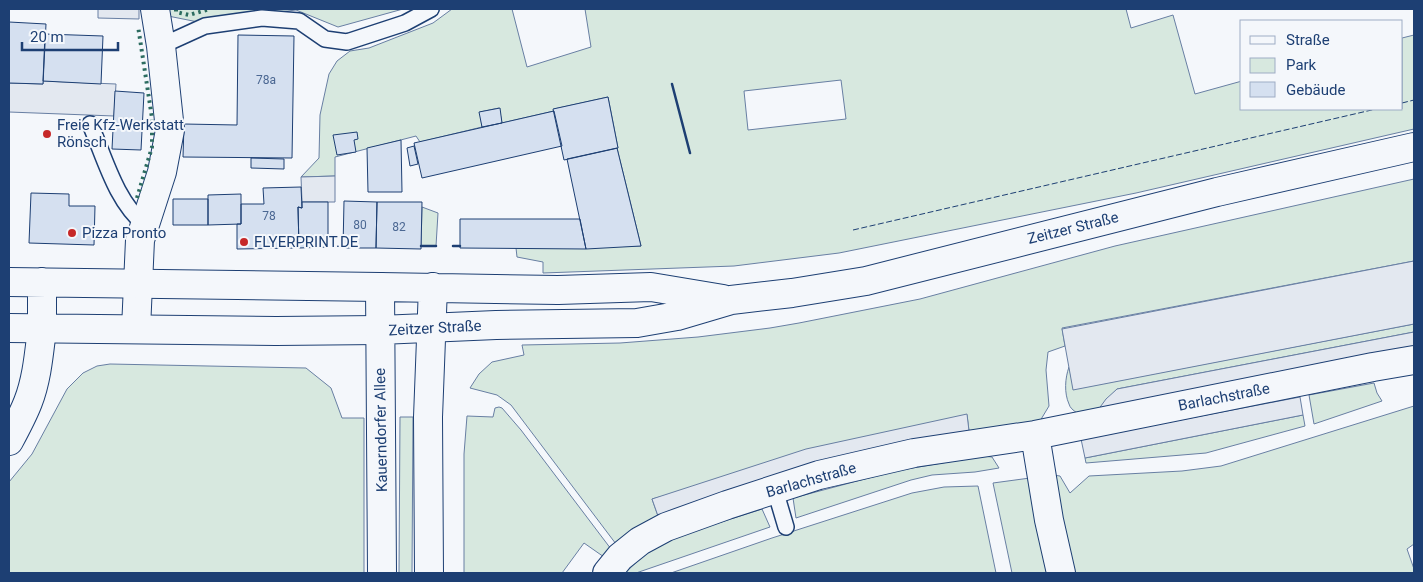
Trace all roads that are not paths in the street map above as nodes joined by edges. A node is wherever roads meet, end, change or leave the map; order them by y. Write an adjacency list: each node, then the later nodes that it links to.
1 (155, 9): 3 (main road)
2 (431, 9): 3 (lane)
3 (161, 46): 6 (main road)
4 (90, 124): 6 (lane)
5 (1414, 147): 12 (main road, Zeitzer Straße)
6 (145, 225): 9 (main road)
7 (9, 282): 8 (main road, Zeitzer Straße)
8 (42, 282): 9 (main road, Zeitzer Straße); 15 (main road)
9 (138, 284): 10 (main road, Zeitzer Straße); 16 (main road)
10 (380, 287): 11 (main road, Zeitzer Straße); 17 (main road, Kauerndorfer Allee)
11 (433, 288): 12 (main road, Zeitzer Straße); 14 (main road)
12 (731, 300): 14 (main road, Zeitzer Straße)
13 (9, 328): 15 (main road, Zeitzer Straße)
14 (432, 328): 17 (main road, Zeitzer Straße); 24 (main road)
15 (42, 329): 16 (main road, Zeitzer Straße); 20 (main road)
16 (136, 329): 17 (main road, Zeitzer Straße)
17 (380, 330): 23 (main road, Kauerndorfer Allee)
18 (1414, 360): 19 (main road, Barlachstraße)
19 (1035, 435): 21 (main road, Barlachstraße); 26 (main road)
20 (9, 441)
21 (775, 490): 22 (lane); 25 (main road, Barlachstraße)
22 (786, 527)
23 (382, 573)
24 (429, 573)
25 (606, 573)
26 (1061, 573)

